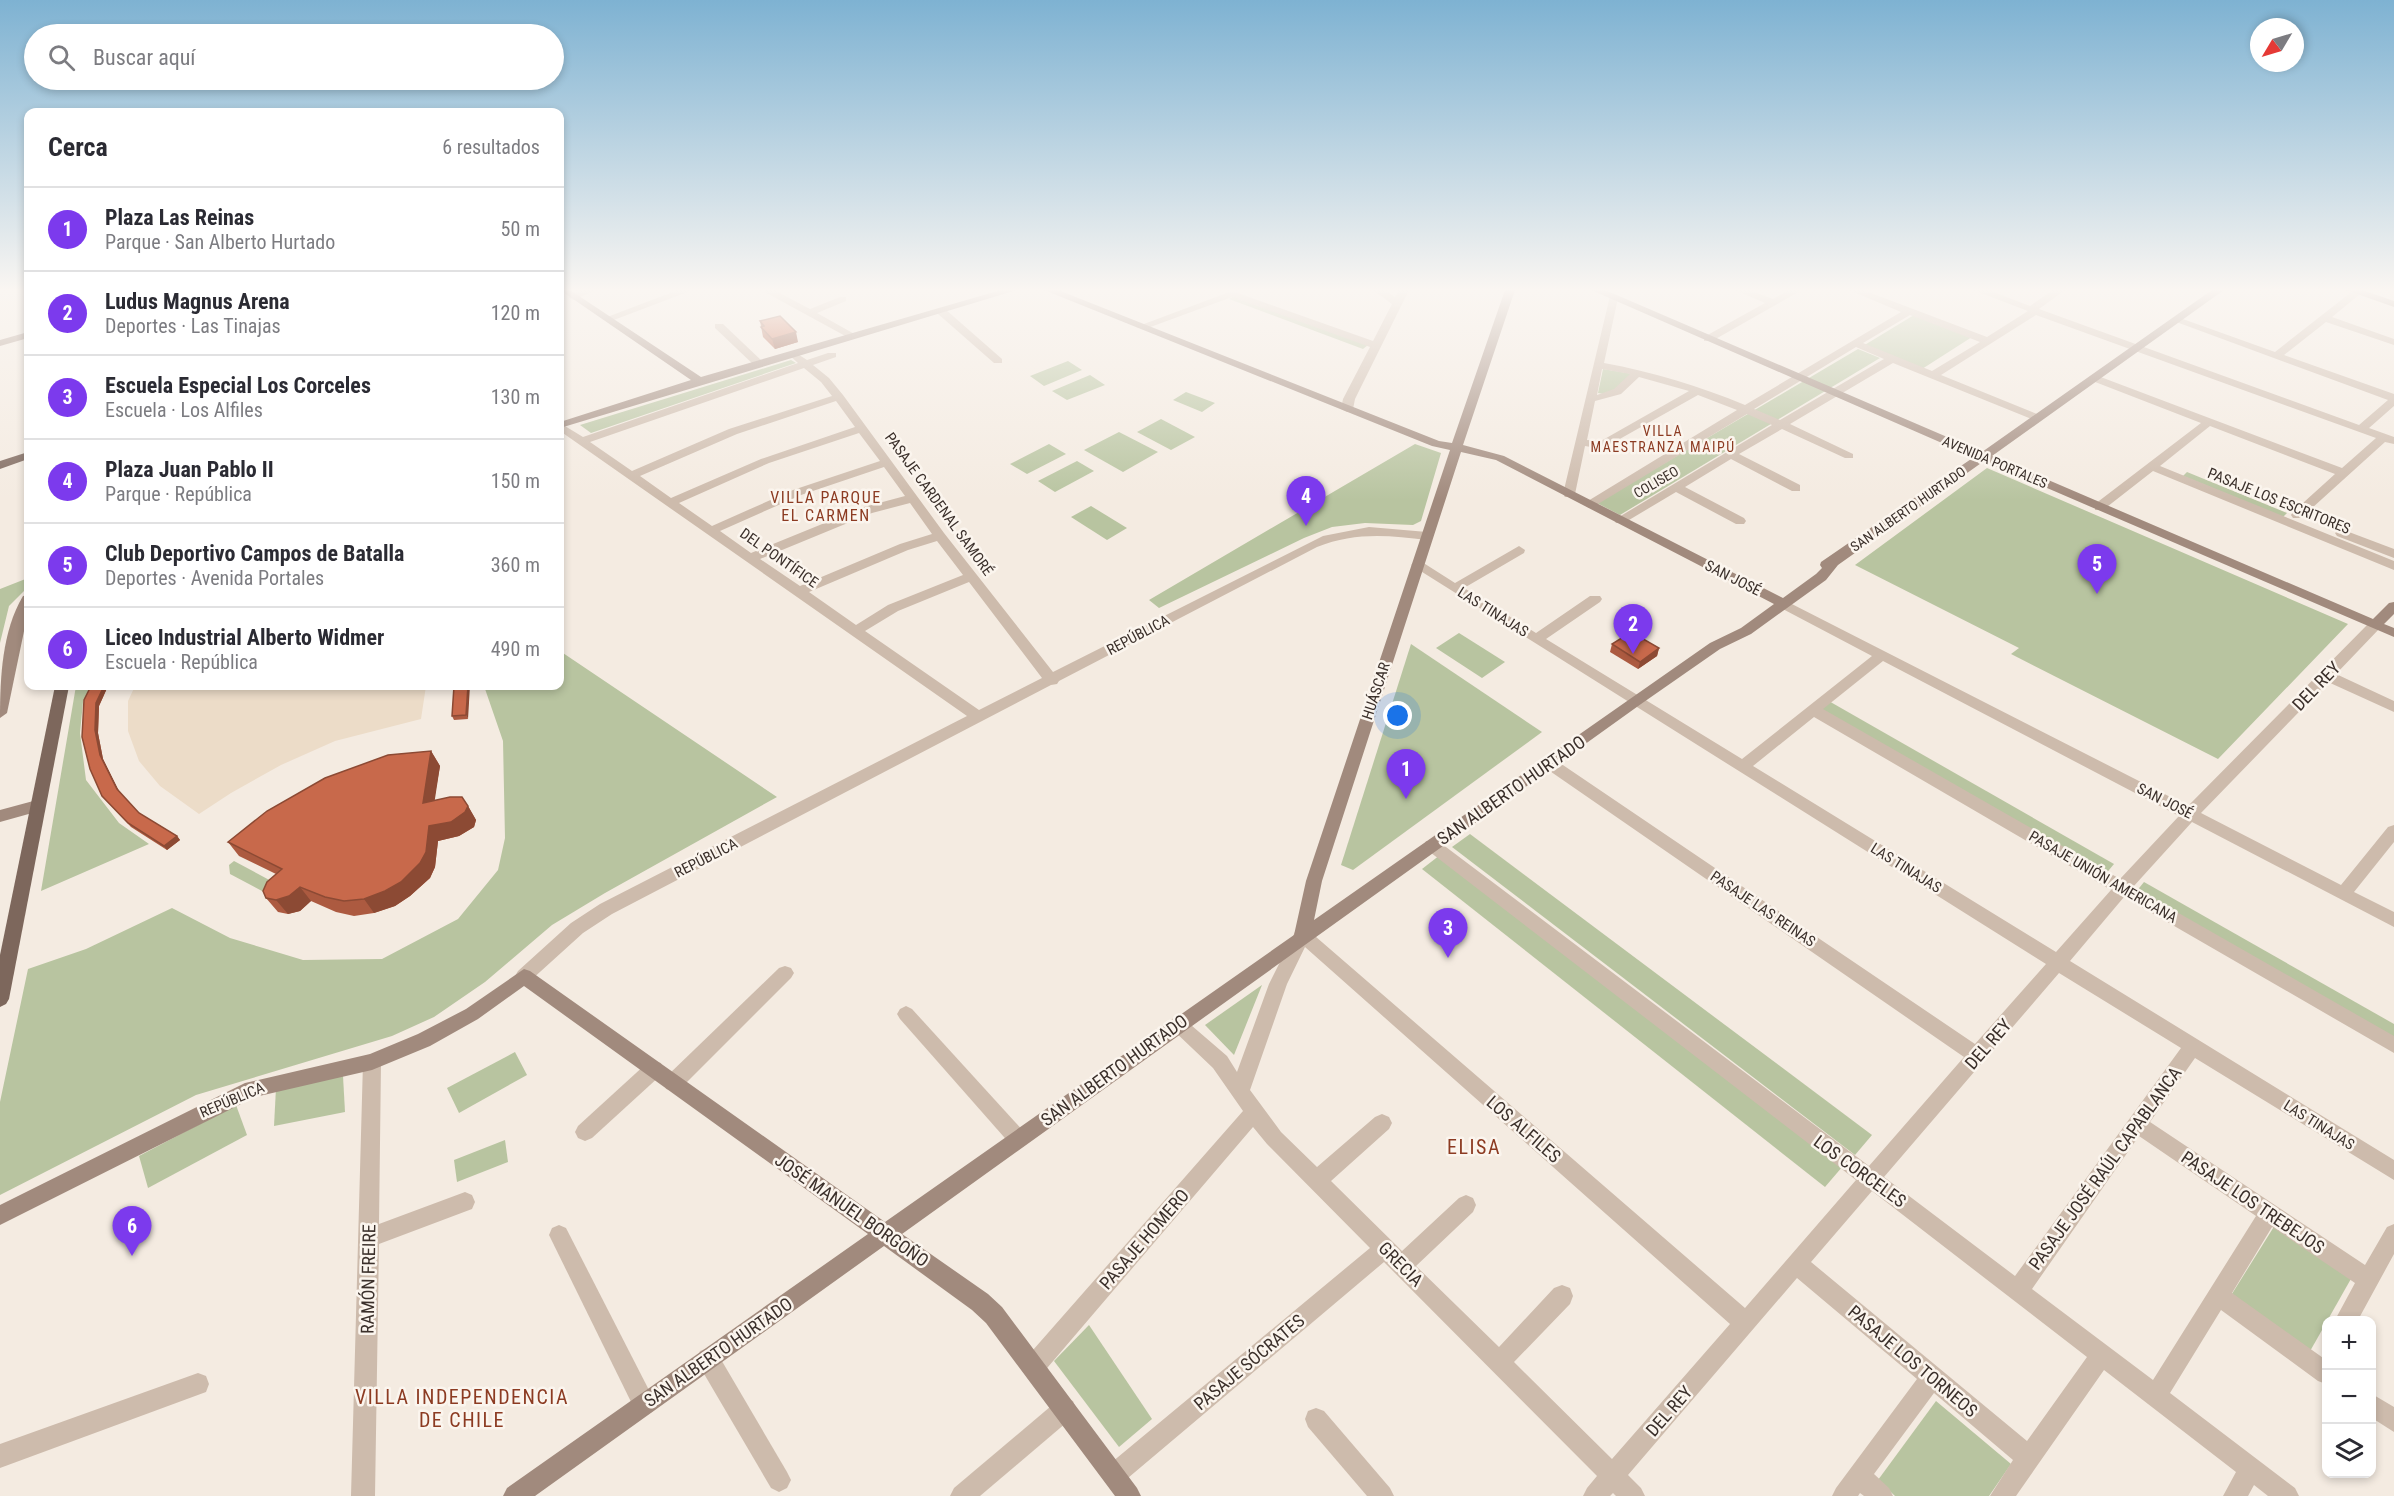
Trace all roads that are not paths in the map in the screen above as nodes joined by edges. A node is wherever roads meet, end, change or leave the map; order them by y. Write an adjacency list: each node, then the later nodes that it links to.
1 (668, 360): 25 (main road)
2 (755, 360): 18 (street)
3 (773, 360): 18 (main road)
4 (800, 360): 19 (street, PASAJE CARDENAL SAMORÉ)
5 (818, 360): 19 (street)
6 (1223, 360): 31 (main road, SAN JOSÉ)
7 (1369, 360): 31 (street)
8 (1486, 360): 44 (main road, HUÁSCAR)
9 (1598, 360): 20 (street)
10 (1757, 360): 23 (main road, AVENIDA PORTALES)
11 (1826, 360): 23 (street, COLISEO)
12 (1891, 360): 27 (street, COLISEO)
13 (1894, 360): 22 (street)
14 (1957, 360): 22 (street)
15 (2121, 360): 24 (main road, SAN ALBERTO HURTADO)
16 (2171, 360): 40 (street)
17 (2286, 360): 30 (street)
18 (759, 364): 25 (main road)
19 (805, 364): 28 (street, PASAJE CARDENAL SAMORÉ); 42 (street)
20 (1598, 365): 21 (street); 29 (street)
21 (1637, 372): 26 (street); 29 (street)
22 (1933, 375): 34 (street)
23 (1798, 377): 27 (main road, AVENIDA PORTALES); 32 (street, COLISEO)
24 (2094, 378): 34 (main road, SAN ALBERTO HURTADO); 37 (street)
25 (700, 381): 33 (main road); 35 (main road)
26 (1699, 390): 32 (street); 43 (street)
27 (1835, 393): 36 (street, COLISEO); 48 (main road, AVENIDA PORTALES)
28 (838, 397): 38 (street, PASAJE CARDENAL SAMORÉ); 52 (street)
29 (1591, 398): 43 (street)
30 (2394, 399): 40 (street)
31 (1347, 409): 44 (main road, SAN JOSÉ)
32 (1746, 409): 36 (street); 59 (street, COLISEO)
33 (564, 418)
34 (2038, 418): 48 (main road, SAN ALBERTO HURTADO)
35 (564, 425)
36 (1781, 425): 45 (street, COLISEO); 47 (street)
37 (2204, 425): 50 (street); 53 (street)
38 (863, 428): 49 (street, PASAJE CARDENAL SAMORÉ); 58 (street)
39 (564, 429): 42 (street, DEL PONTÍFICE)
40 (2361, 429): 41 (street)
41 (2389, 439): 53 (street)
42 (581, 441): 52 (street, DEL PONTÍFICE)
43 (1580, 442): 56 (street)
44 (1456, 448): 56 (main road, SAN JOSÉ); 66 (main road, HUÁSCAR)
45 (1731, 455): 54 (street, COLISEO); 55 (street)
46 (24, 456): 51 (main road)
47 (1849, 456)
48 (1983, 457): 60 (main road, AVENIDA PORTALES); 76 (main road, SAN ALBERTO HURTADO)
49 (887, 463): 57 (street, PASAJE CARDENAL SAMORÉ); 64 (street)
50 (2155, 463): 60 (street); 61 (street, PASAJE LOS ESCRITORES); 71 (street, PASAJE LOS ESCRITORES)
51 (0, 465)
52 (631, 476): 58 (street, DEL PONTÍFICE)
53 (2339, 477): 61 (street)
54 (1676, 487): 62 (street, COLISEO); 63 (street)
55 (1796, 488)
56 (1569, 494): 59 (main road, SAN JOSÉ)
57 (913, 498): 65 (street, PASAJE CARDENAL SAMORÉ); 69 (street)
58 (670, 503): 64 (street, DEL PONTÍFICE)
59 (1589, 504): 62 (main road, SAN JOSÉ)
60 (2099, 507): 79 (main road, AVENIDA PORTALES)
61 (2297, 515): 68 (street, PASAJE LOS ESCRITORES)
62 (1620, 520): 76 (main road, SAN JOSÉ)
63 (1740, 521)
64 (711, 531): 69 (street, DEL PONTÍFICE)
65 (940, 536): 72 (street, PASAJE CARDENAL SAMORÉ); 74 (street)
66 (1427, 536): 70 (main road, HUÁSCAR); 87 (street, REPÚBLICA)
67 (1519, 550): 73 (street)
68 (2394, 554)
69 (750, 558): 74 (street, DEL PONTÍFICE)
70 (1418, 565): 73 (street, LAS TINAJAS); 104 (main road, HUÁSCAR)
71 (2394, 566)
72 (971, 576): 80 (street); 87 (street, PASAJE CARDENAL SAMORÉ)
73 (1455, 588): 82 (street, LAS TINAJAS)
74 (798, 592): 80 (street, DEL PONTÍFICE)
75 (1595, 599): 82 (street)
76 (1779, 602): 85 (street, SAN JOSÉ); 89 (main road, SAN ALBERTO HURTADO)
77 (2394, 606): 79 (main road, DEL REY)
78 (24, 608): 83 (main road)
79 (2375, 625): 81 (main road, AVENIDA PORTALES); 86 (street, DEL REY)
80 (855, 631): 93 (street, DEL PONTÍFICE)
81 (2394, 633)
82 (1536, 639): 89 (street, LAS TINAJAS)
83 (15, 644): 84 (main road); 92 (main road)
84 (0, 647)
85 (1882, 655): 91 (street); 97 (street, SAN JOSÉ)
86 (2326, 675): 90 (street); 97 (street, DEL REY)
87 (1052, 681): 93 (street, REPÚBLICA)
88 (61, 690): 96 (main road)
89 (1636, 701): 94 (main road, SAN ALBERTO HURTADO); 95 (street, LAS TINAJAS)
90 (2394, 707)
91 (1813, 710): 95 (street); 101 (street, PASAJE UNIÓN AMERICANA)
92 (0, 713)
93 (979, 717): 107 (street, REPÚBLICA)
94 (1549, 763): 100 (main road, SAN ALBERTO HURTADO); 113 (street, PASAJE LAS REINAS)
95 (1742, 766): 105 (street, LAS TINAJAS)
96 (37, 806): 98 (main road); 108 (main road)
97 (2190, 814): 101 (street, DEL REY); 102 (street, SAN JOSÉ)
98 (0, 816)
99 (2394, 831): 102 (street)
100 (1432, 845): 104 (main road, SAN ALBERTO HURTADO); 124 (street, LOS CORCELES)
101 (2122, 888): 105 (street, DEL REY); 111 (street, PASAJE UNIÓN AMERICANA)
102 (2343, 894): 103 (street, SAN JOSÉ)
103 (2394, 920)
104 (1302, 935): 110 (main road, SAN ALBERTO HURTADO); 117 (street, HUÁSCAR); 142 (street, LOS ALFILES)
105 (2058, 963): 112 (street, LAS TINAJAS); 113 (street, DEL REY)
106 (785, 973): 116 (street)
107 (524, 976): 114 (main road, REPÚBLICA); 115 (main road, JOSÉ MANUEL BORGOÑO)
108 (0, 999)
109 (906, 1014): 122 (street)
110 (1178, 1024): 117 (street, GRECIA); 122 (main road, SAN ALBERTO HURTADO)
111 (2394, 1045)
112 (2193, 1047): 120 (street, PASAJE JOSÉ RAÚL CAPABLANCA); 123 (street, LAS TINAJAS)
113 (1978, 1056): 124 (street, DEL REY)
114 (372, 1062): 129 (main road, REPÚBLICA); 133 (street, RAMÓN FREIRE)
115 (654, 1069): 116 (main road, JOSÉ MANUEL BORGOÑO); 121 (street)
116 (673, 1083): 130 (main road, JOSÉ MANUEL BORGOÑO)
117 (1240, 1090): 118 (street, GRECIA)
118 (1254, 1112): 125 (street, GRECIA); 147 (street, PASAJE HOMERO)
119 (1382, 1123): 125 (street)
120 (2137, 1124): 128 (street, PASAJE LOS TREBEJOS); 138 (street, PASAJE JOSÉ RAÚL CAPABLANCA)
121 (585, 1132)
122 (1018, 1138): 130 (main road, SAN ALBERTO HURTADO)
123 (2394, 1171)
124 (1872, 1178): 135 (street, DEL REY); 138 (street, LOS CORCELES)
125 (1317, 1180): 134 (street, GRECIA)
126 (465, 1202): 133 (street)
127 (1466, 1205): 136 (street)
128 (2269, 1213): 137 (street, PASAJE LOS TREBEJOS); 139 (street)
129 (0, 1215)
130 (885, 1233): 144 (main road, SAN ALBERTO HURTADO); 147 (main road, JOSÉ MANUEL BORGOÑO)
131 (560, 1234): 151 (street)
132 (2394, 1234): 137 (street)
133 (369, 1238): 163 (street, RAMÓN FREIRE)
134 (1385, 1248): 136 (street, GRECIA); 159 (street, PASAJE SÓCRATES)
135 (1797, 1264): 142 (street, DEL REY); 148 (street, PASAJE LOS TORNEOS)
136 (1402, 1265): 145 (street, GRECIA)
137 (2369, 1280): 141 (street)
138 (2018, 1290): 143 (street, LOS CORCELES)
139 (2217, 1295): 146 (street); 150 (street)
140 (1562, 1296): 145 (street)
141 (2348, 1316)
142 (1746, 1323): 160 (street, DEL REY)
143 (2102, 1354): 150 (street, LOS CORCELES); 157 (street)
144 (708, 1359): 151 (main road, SAN ALBERTO HURTADO); 162 (street)
145 (1499, 1362): 160 (street, GRECIA)
146 (2322, 1365)
147 (1034, 1366): 153 (main road, JOSÉ MANUEL BORGOÑO)
148 (1932, 1377): 157 (street, PASAJE LOS TORNEOS); 161 (street)
149 (198, 1384): 156 (street)
150 (2156, 1395): 158 (street, LOS CORCELES)
151 (644, 1404): 164 (main road, SAN ALBERTO HURTADO)
152 (2376, 1408): 155 (street)
153 (1065, 1409): 159 (main road, JOSÉ MANUEL BORGOÑO); 165 (street)
154 (1316, 1419): 167 (street)
155 (2394, 1421)
156 (0, 1456)
157 (2029, 1458): 172 (street)
158 (2251, 1468): 173 (street); 174 (street, LOS CORCELES)
159 (1114, 1475): 166 (main road, JOSÉ MANUEL BORGOÑO)
160 (1613, 1476): 168 (street, DEL REY); 169 (street, GRECIA)
161 (1859, 1476): 170 (street); 171 (street)
162 (779, 1480)
163 (363, 1496)
164 (515, 1496)
165 (962, 1496)
166 (1129, 1496)
167 (1382, 1496)
168 (1595, 1496)
169 (1633, 1496)
170 (1844, 1496)
171 (1881, 1496)
172 (2002, 1496)
173 (2235, 1496)
174 (2287, 1496)

